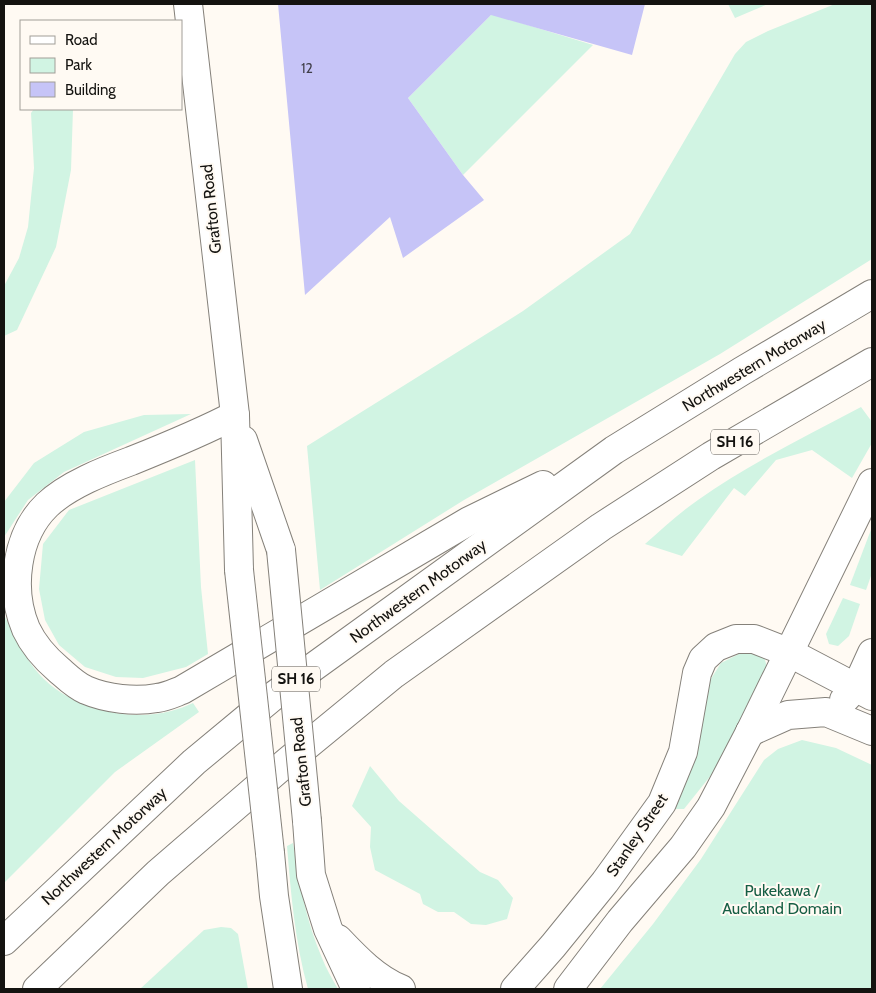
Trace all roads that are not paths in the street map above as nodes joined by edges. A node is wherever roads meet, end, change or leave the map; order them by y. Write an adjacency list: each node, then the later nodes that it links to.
1 (188, 4): 4 (main road, Grafton Road)
2 (872, 294): 5 (main road, Northwestern Motorway / SH 16)
3 (872, 362): 15 (main road, SH 16)
4 (235, 415): 5 (main road); 13 (main road, Grafton Road, bridge); 16 (main road, Grafton Road, bridge)
5 (614, 450): 14 (main road, Northwestern Motorway / SH 16)
6 (872, 484): 7 (main road)
7 (790, 653): 9 (main road, Stanley Street); 12 (main road); 19 (main road, Stanley Street)
8 (872, 653): 9 (main road)
9 (865, 691): 10 (main road); 11 (main road)
10 (826, 712): 11 (main road); 12 (main road)
11 (868, 729)
12 (750, 732): 20 (main road)
13 (328, 929): 17 (main road, Grafton Road); 18 (main road)
14 (4, 941)
15 (37, 989)
16 (288, 989)
17 (356, 989)
18 (401, 989)
19 (515, 989)
20 (568, 989)

